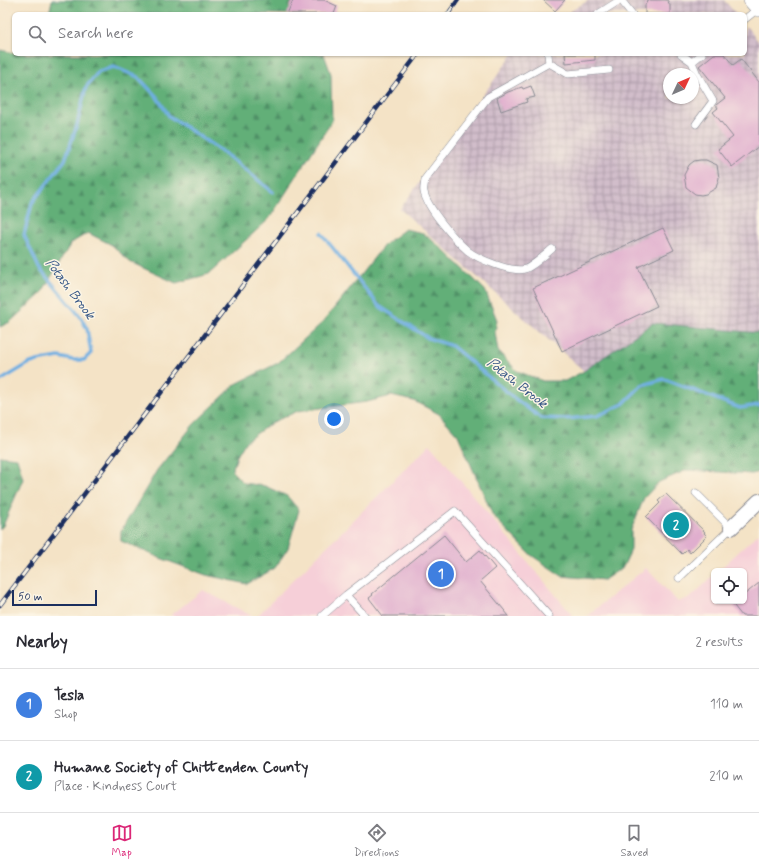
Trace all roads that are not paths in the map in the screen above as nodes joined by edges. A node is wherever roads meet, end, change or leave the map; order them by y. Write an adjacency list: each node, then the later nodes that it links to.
1 (621, 0): 4 (lane); 5 (lane)
2 (752, 0): 3 (street)
3 (759, 8): 6 (lane)
4 (601, 12)
5 (630, 12)
6 (747, 17)
7 (548, 56): 11 (lane)
8 (684, 56): 10 (lane)
9 (700, 56): 10 (lane)
10 (692, 62): 13 (lane)
11 (549, 64): 12 (lane); 14 (lane)
12 (609, 70)
13 (696, 124)
14 (552, 249)
15 (696, 493): 17 (lane)
16 (759, 501): 17 (street)
17 (731, 528): 18 (lane)
18 (679, 578)
19 (346, 595): 20 (lane); 21 (lane); 22 (lane)
20 (322, 616)
21 (365, 616)
22 (549, 616)

